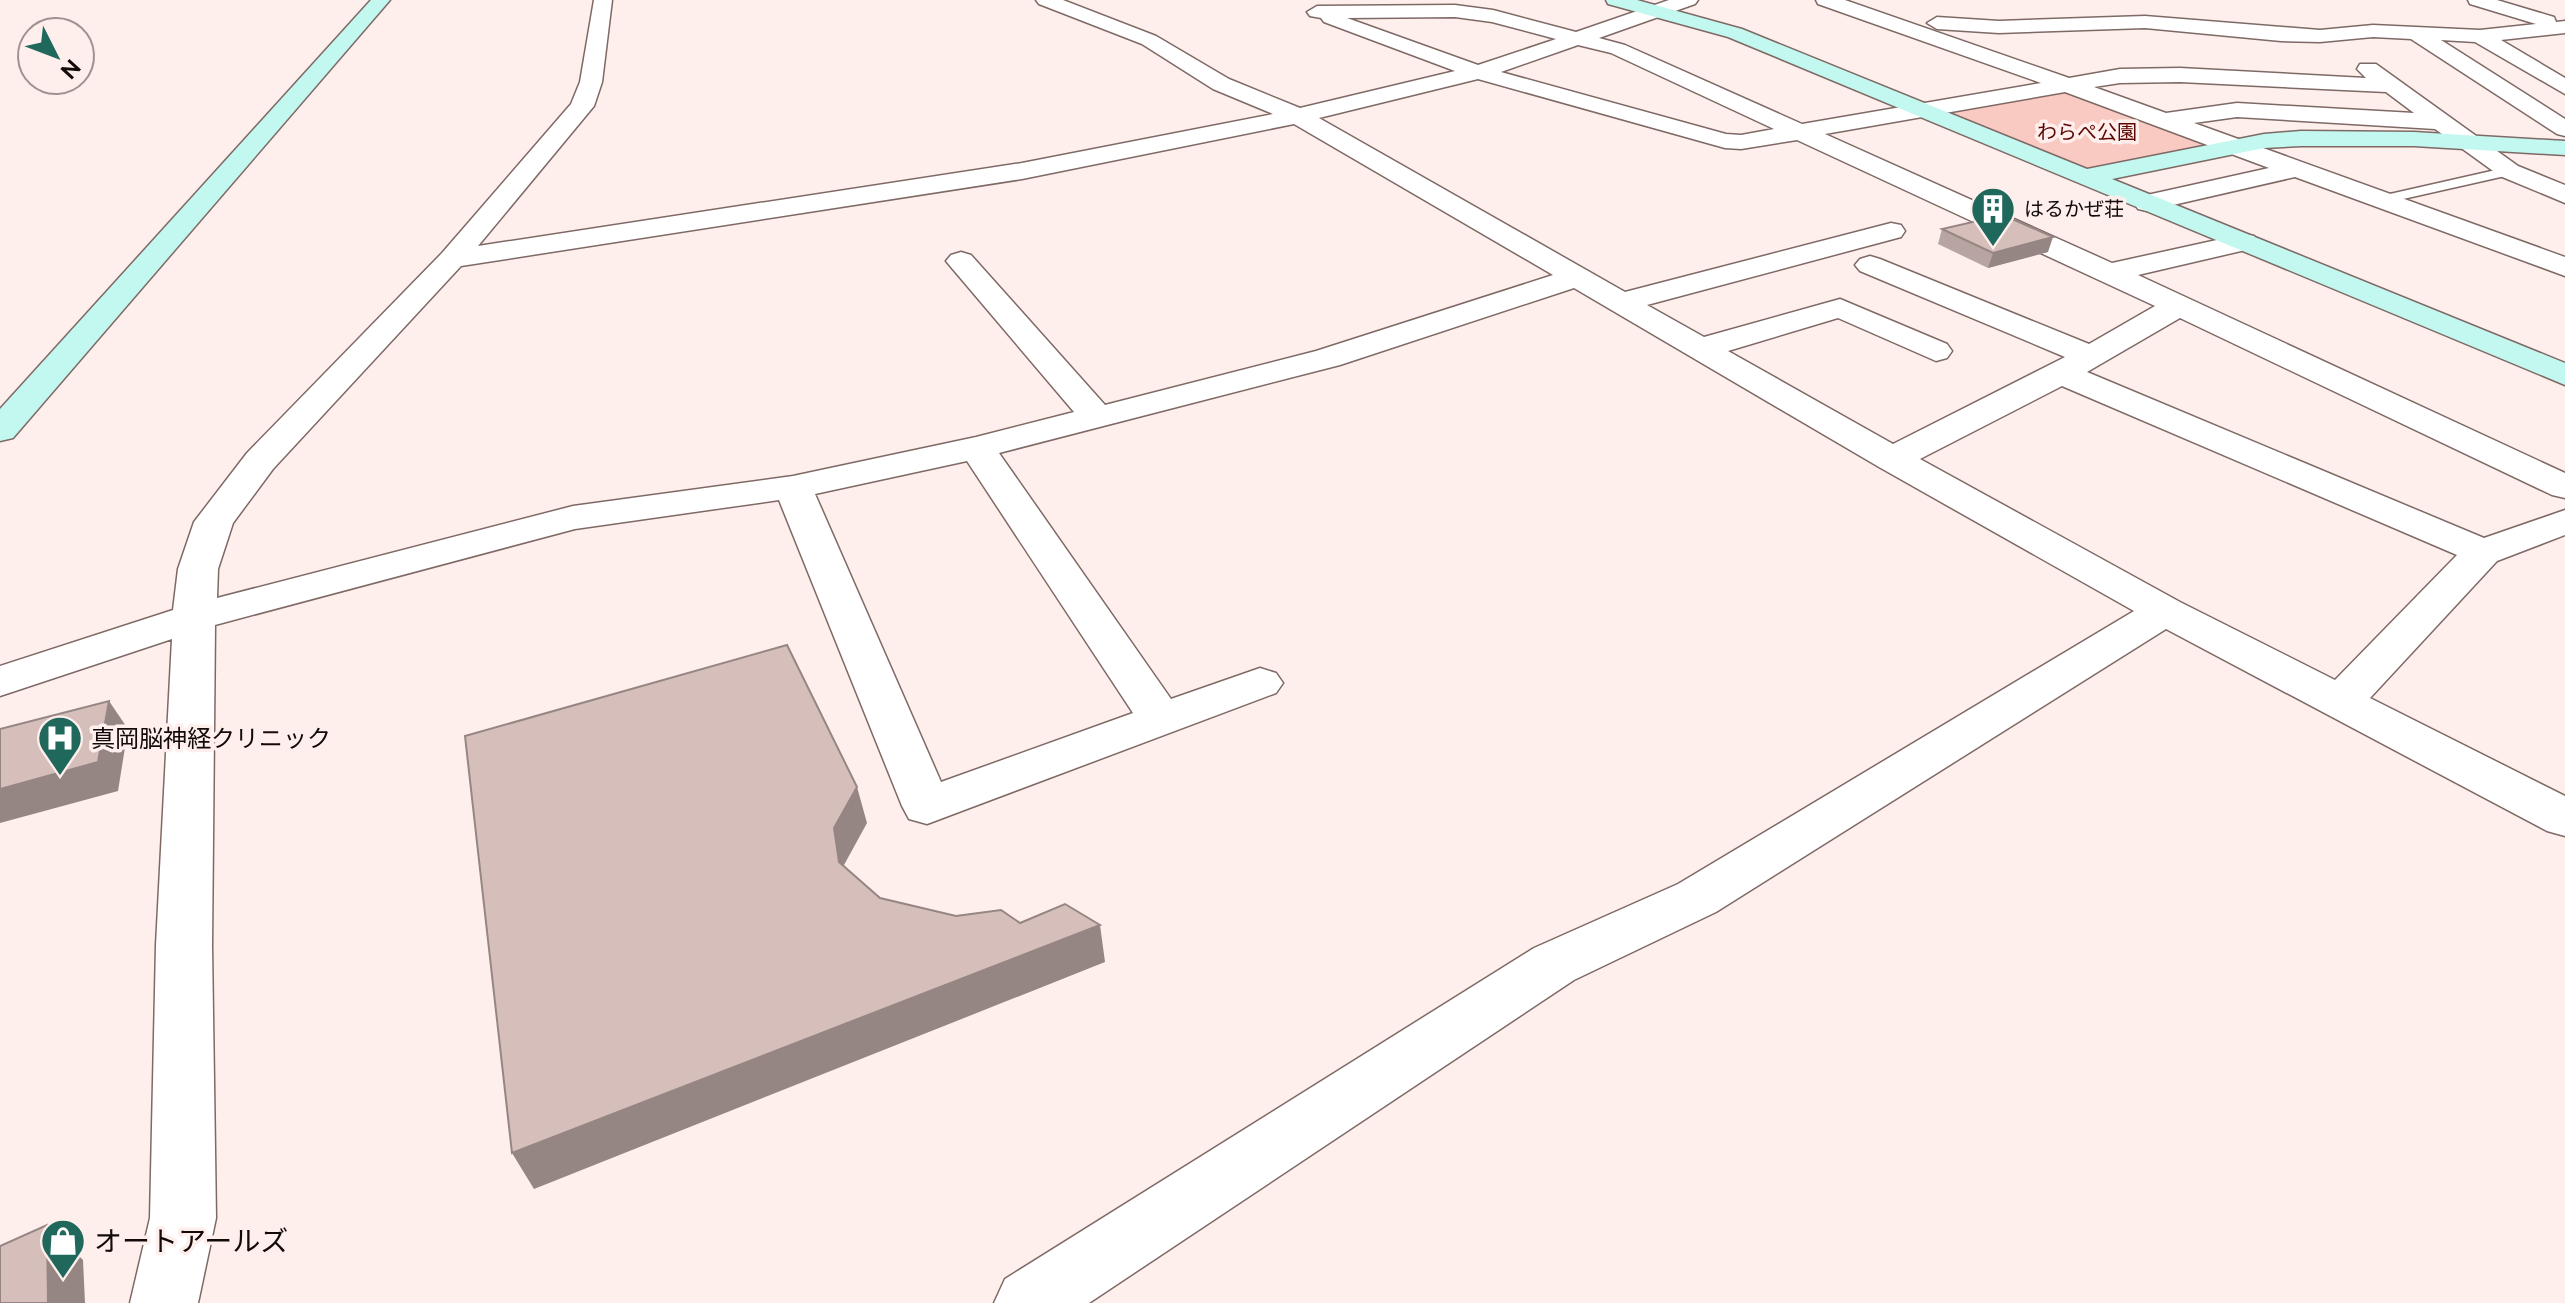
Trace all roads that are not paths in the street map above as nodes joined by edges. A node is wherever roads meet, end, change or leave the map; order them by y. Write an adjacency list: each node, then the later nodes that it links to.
1 (381, 0): 50 (street)
2 (603, 0): 37 (street)
3 (1046, 0): 21 (street)
4 (1615, 0): 9 (street)
5 (1688, 0): 9 (street)
6 (1825, 0): 10 (street)
7 (2477, 0): 11 (street)
8 (1309, 6): 15 (street); 16 (street)
9 (1658, 10): 15 (street); 20 (street)
10 (1891, 21): 13 (street); 17 (street)
11 (2565, 27): 14 (street)
12 (2415, 33): 13 (street); 14 (street); 24 (street)
13 (2320, 36): 18 (street)
14 (2480, 36): 19 (street)
15 (1581, 37): 16 (street); 25 (street)
16 (1479, 72): 21 (street); 25 (street)
17 (2062, 83): 18 (street); 20 (street); 22 (street)
18 (2391, 86): 23 (street)
19 (2565, 87)
20 (1923, 109): 25 (street); 31 (street)
21 (1298, 116): 37 (street); 42 (street)
22 (2166, 121): 23 (street); 27 (street)
23 (2440, 122): 26 (street)
24 (2565, 129)
25 (1798, 131): 41 (street)
26 (2470, 143): 27 (street); 28 (street); 30 (street)
27 (2235, 146): 29 (street); 31 (street)
28 (2565, 148)
29 (2297, 169): 33 (street); 34 (street)
30 (2509, 171): 32 (street); 33 (lane)
31 (2085, 177): 34 (street)
32 (2565, 195)
33 (2381, 200): 40 (street)
34 (2147, 203): 36 (street)
35 (1891, 231): 43 (street)
36 (2244, 242): 41 (street); 48 (street)
37 (452, 259): 58 (street)
38 (961, 261): 49 (street)
39 (1870, 265): 47 (street)
40 (2565, 267)
41 (2109, 273): 44 (street)
42 (1578, 277): 43 (street); 49 (street)
43 (1622, 302): 45 (street)
44 (2180, 305): 47 (street); 54 (street)
45 (1702, 348): 46 (street); 52 (street)
46 (1936, 351)
47 (2076, 364): 52 (street); 56 (street)
48 (2565, 375)
49 (1097, 417): 51 (street)
50 (0, 430)
51 (977, 448): 53 (street); 62 (street)
52 (1892, 459): 57 (street)
53 (793, 487): 58 (street); 62 (street)
54 (2565, 487)
55 (2565, 522): 56 (street)
56 (2483, 552): 61 (street)
57 (2165, 611): 61 (street); 65 (street)
58 (194, 617): 59 (street); 64 (street)
59 (0, 681)
60 (1260, 683): 62 (street)
61 (2341, 701): 63 (street)
62 (1161, 720)
63 (2565, 818)
64 (164, 1303)
65 (1029, 1303)

